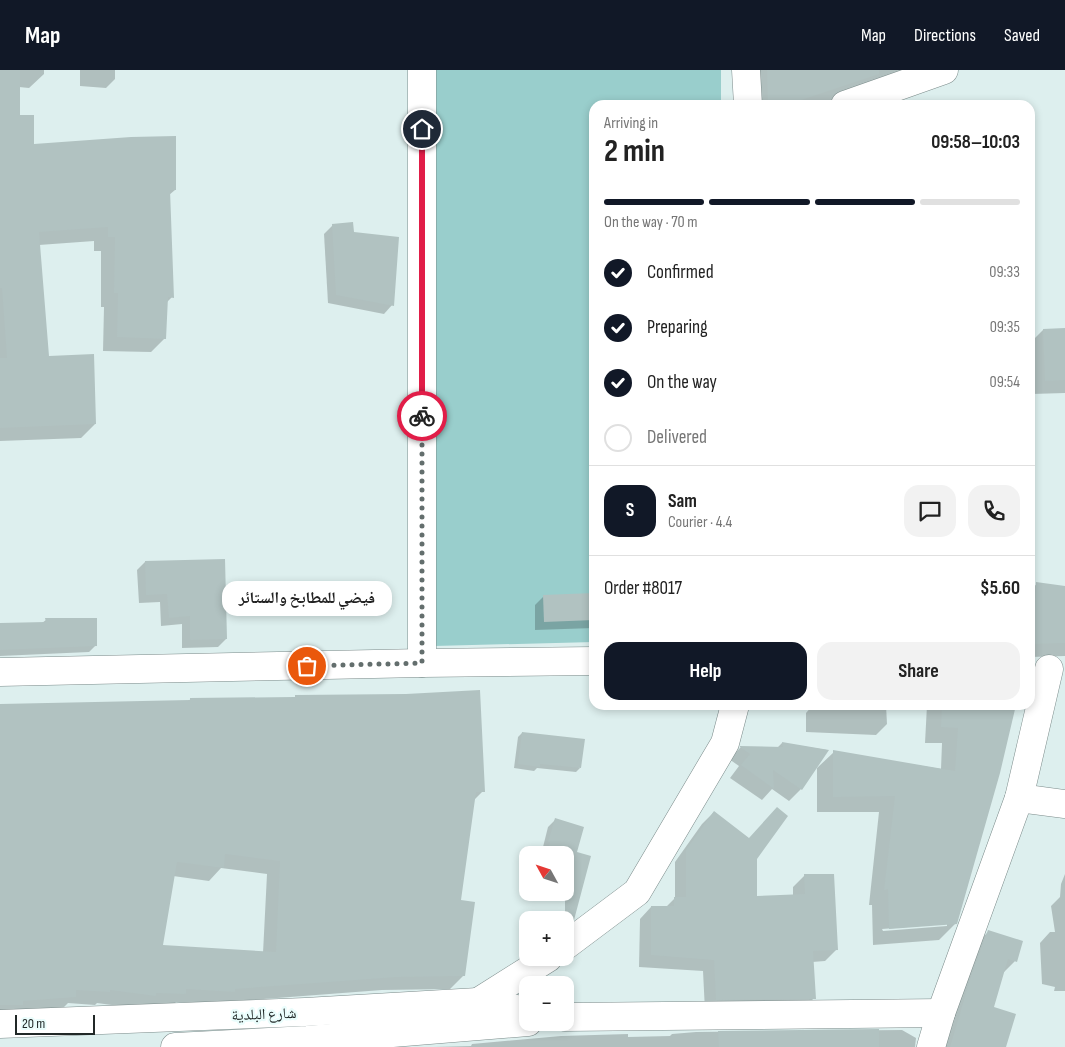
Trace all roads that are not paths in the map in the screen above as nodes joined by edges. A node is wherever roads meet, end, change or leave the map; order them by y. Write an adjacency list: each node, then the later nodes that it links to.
1 (422, 70): 7 (street)
2 (746, 70): 4 (street)
3 (944, 70): 5 (street)
4 (748, 100)
5 (860, 100)
6 (589, 661): 7 (street)
7 (422, 663): 9 (street)
8 (1048, 667): 11 (street)
9 (0, 672)
10 (734, 710): 13 (street)
11 (1019, 798): 12 (street); 18 (street)
12 (1065, 804)
13 (574, 939)
14 (535, 966): 15 (street)
15 (478, 1002): 16 (street, شارع البلدية); 17 (street, شارع البلدية)
16 (519, 1009)
17 (305, 1012): 21 (street, شارع البلدية); 22 (street)
18 (941, 1013): 19 (street); 24 (street)
19 (574, 1017)
20 (519, 1023): 22 (street, شارع البلدية)
21 (0, 1024)
22 (308, 1044): 23 (street, شارع البلدية)
23 (175, 1047)
24 (931, 1047)

